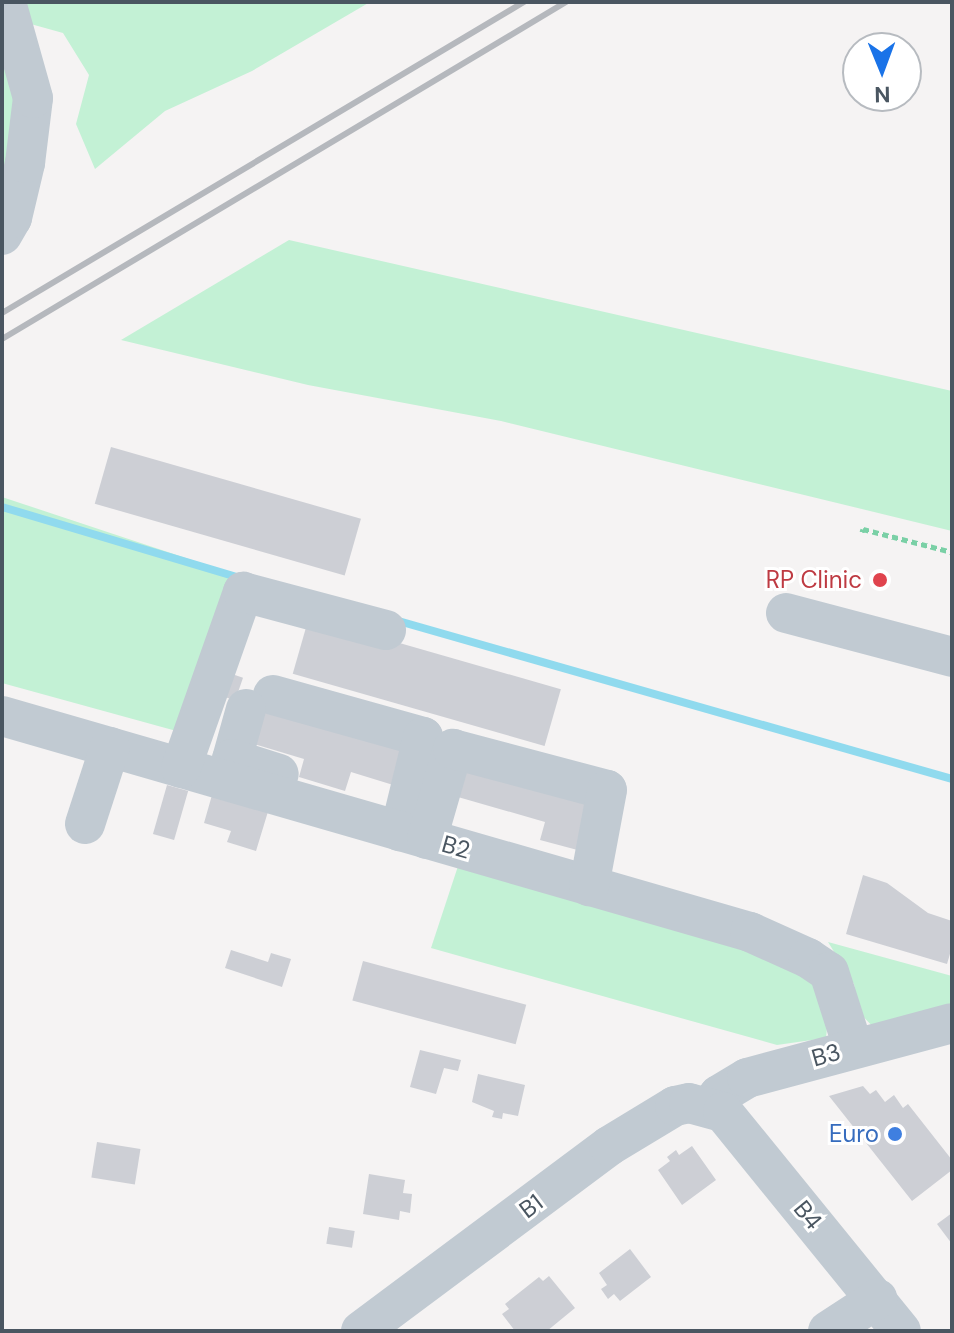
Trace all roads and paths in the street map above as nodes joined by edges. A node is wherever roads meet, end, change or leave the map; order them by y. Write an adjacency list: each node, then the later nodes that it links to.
1 (6, 2): 2 (street)
2 (2, 235)
3 (862, 532): 4 (path)
4 (952, 552)
5 (786, 613): 7 (street)
6 (386, 630): 10 (street)
7 (952, 657)
8 (2, 716): 9 (street, B2)
9 (110, 747): 10 (street, B2); 11 (street)
10 (181, 768): 12 (street, B2)
11 (85, 824)
12 (411, 828): 12 (street); 13 (street, B2); 13 (street)
13 (589, 886): 15 (street, B2)
14 (952, 1023): 15 (street, B3)
15 (853, 1047): 16 (street, B3)
16 (710, 1106): 17 (street, B4); 18 (street, B1)
17 (877, 1299): 19 (street); 20 (street, B4)
18 (361, 1331)
19 (828, 1331)
20 (901, 1331)

